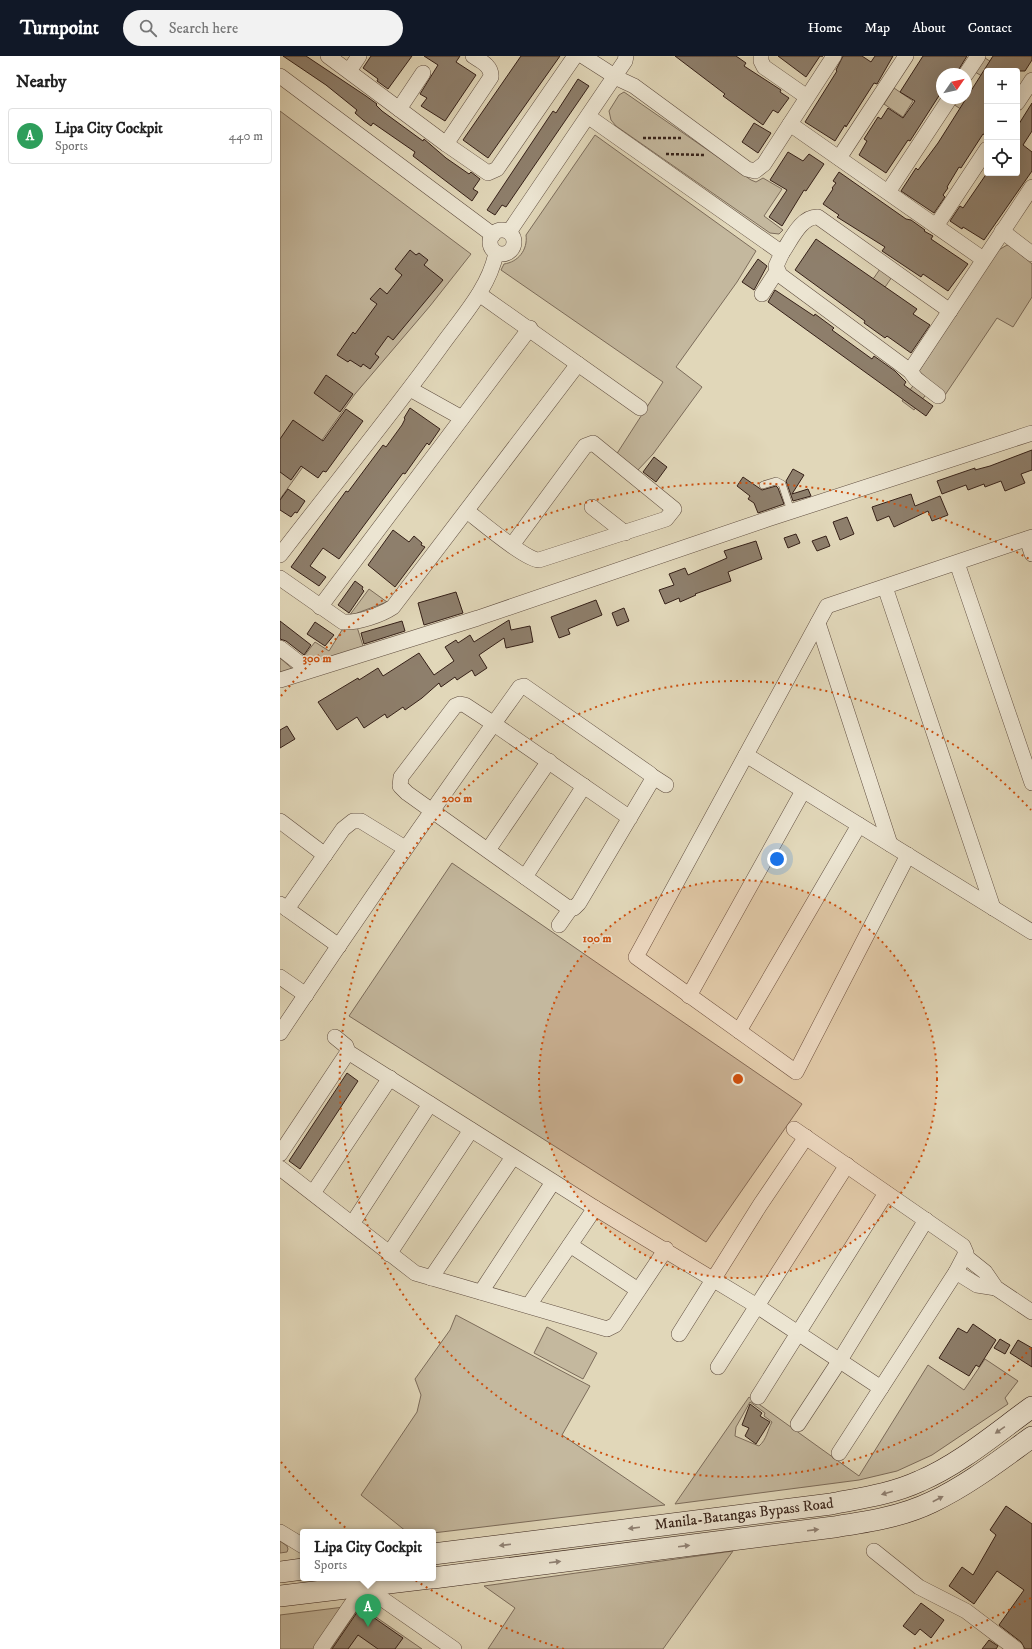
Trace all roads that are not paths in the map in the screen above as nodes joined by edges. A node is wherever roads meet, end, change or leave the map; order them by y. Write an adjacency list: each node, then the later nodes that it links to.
1 (328, 56): 12 (street)
2 (360, 56): 12 (street)
3 (473, 56): 23 (street)
4 (575, 56): 23 (street)
5 (583, 56): 15 (street)
6 (762, 56): 17 (street)
7 (834, 56): 17 (street)
8 (906, 56): 25 (street)
9 (978, 56): 11 (street)
10 (629, 58): 15 (street)
11 (970, 68)
12 (349, 71): 20 (street)
13 (423, 73): 20 (street)
14 (280, 76): 31 (street)
15 (615, 77): 21 (street); 22 (street)
16 (1032, 80): 18 (street)
17 (807, 97): 22 (street)
18 (1020, 98)
19 (946, 104): 27 (street)
20 (399, 109): 23 (street)
21 (589, 117): 30 (street); 33 (street)
22 (790, 124): 25 (street)
23 (446, 144)
24 (984, 154): 28 (street)
25 (839, 158): 27 (street)
26 (1032, 186): 29 (street)
27 (888, 192): 28 (street)
28 (936, 226): 35 (street)
29 (1002, 231): 34 (street); 35 (street)
30 (509, 232): 31 (street); 32 (street)
31 (493, 234): 32 (street)
32 (496, 253): 37 (street)
33 (782, 253): 36 (street); 39 (street)
34 (1032, 254)
35 (984, 259): 39 (street)
36 (777, 271): 38 (street); 42 (street)
37 (479, 294): 40 (street); 43 (street)
38 (762, 294)
39 (950, 311): 42 (street)
40 (530, 328): 41 (street); 46 (street)
41 (578, 364): 45 (street); 50 (street)
42 (910, 371): 44 (street)
43 (410, 389): 46 (street); 56 (street)
44 (938, 396)
45 (640, 408)
46 (462, 418): 60 (street)
47 (1032, 433): 51 (street)
48 (763, 485): 51 (lane)
49 (592, 507): 52 (street)
50 (467, 511): 54 (street); 60 (street)
51 (791, 511): 64 (street)
52 (625, 533): 54 (street); 54 (street)
53 (1030, 538): 55 (street); 57 (street)
54 (512, 545)
55 (1032, 554)
56 (280, 555)
57 (957, 563): 59 (street); 69 (street)
58 (280, 578): 60 (street)
59 (885, 587): 61 (street); 85 (street)
60 (320, 607)
61 (818, 623): 66 (street); 77 (street)
62 (280, 648): 63 (street)
63 (298, 662)
64 (280, 680)
65 (494, 724): 67 (street); 68 (street); 73 (street); 73 (street)
66 (746, 755): 72 (street); 91 (street)
67 (549, 762): 71 (street); 79 (street)
68 (652, 776): 70 (street); 74 (street)
69 (1032, 783)
70 (666, 785)
71 (584, 786): 74 (street); 82 (street)
72 (803, 790): 76 (street); 91 (street)
73 (432, 810): 78 (street); 79 (street)
74 (630, 818): 84 (street)
75 (280, 821): 80 (street)
76 (859, 825): 77 (street); 92 (street)
77 (890, 844): 81 (street)
78 (405, 848): 80 (street); 88 (street)
79 (488, 850): 82 (street)
80 (325, 854): 83 (street)
81 (908, 855): 85 (street); 92 (street)
82 (525, 877): 84 (street)
83 (283, 906): 88 (street)
84 (571, 908): 86 (street)
85 (993, 908): 87 (street)
86 (559, 925)
87 (1032, 932)
88 (339, 946): 90 (street)
89 (280, 977): 90 (street)
90 (306, 995): 93 (street)
91 (689, 996): 92 (street)
92 (739, 1031)
93 (280, 1033)
94 (335, 1037): 95 (street)
95 (348, 1052): 96 (street); 99 (street)
96 (390, 1078): 97 (street); 104 (street)
97 (430, 1104): 98 (street); 108 (street)
98 (472, 1130): 100 (street); 111 (street)
99 (280, 1154)
100 (513, 1156): 103 (street); 114 (street)
101 (847, 1165): 105 (street); 115 (street); 120 (street)
102 (280, 1168): 104 (street)
103 (553, 1182): 106 (street); 118 (street)
104 (313, 1193): 108 (street)
105 (886, 1193): 107 (street); 123 (street)
106 (595, 1208): 109 (street); 110 (street)
107 (926, 1220): 112 (street); 124 (street)
108 (352, 1224): 111 (street)
109 (570, 1245): 117 (street); 119 (street)
110 (666, 1249): 115 (street); 117 (street)
111 (389, 1254): 114 (street)
112 (965, 1256): 113 (street); 116 (street)
113 (956, 1272): 116 (street); 126 (street)
114 (431, 1278): 118 (street)
115 (713, 1280): 120 (street); 122 (street)
116 (996, 1288): 121 (street)
117 (638, 1290): 119 (street)
118 (481, 1292): 119 (street)
119 (529, 1305)
120 (757, 1306): 123 (street); 125 (street)
121 (1032, 1312)
122 (679, 1334)
123 (799, 1334): 124 (street); 127 (street)
124 (840, 1360): 126 (street); 129 (street)
125 (718, 1368)
126 (882, 1388): 131 (street)
127 (758, 1397)
128 (1032, 1407): 135 (main road, Manila-Batangas Bypass Road, one-way to 135)
129 (798, 1424)
130 (1032, 1437): 138 (main road, Manila-Batangas Bypass Road, one-way to 130)
131 (838, 1454)
132 (280, 1532): 133 (street)
133 (300, 1544)
134 (874, 1552): 144 (street)
135 (436, 1554)
136 (300, 1570): 137 (main road)
137 (280, 1572)
138 (436, 1578)
139 (377, 1581): 140 (main road)
140 (359, 1582): 141 (main road); 142 (street); 143 (street)
141 (280, 1596)
142 (321, 1649)
143 (454, 1649)
144 (1016, 1649)

